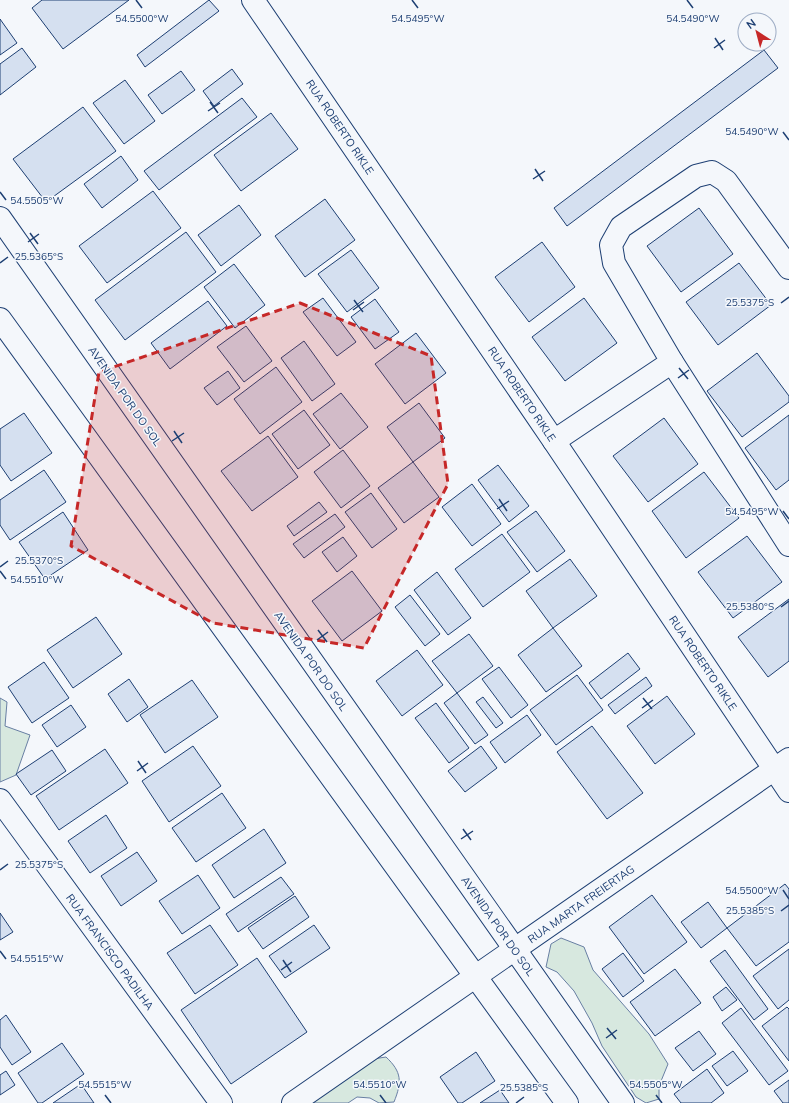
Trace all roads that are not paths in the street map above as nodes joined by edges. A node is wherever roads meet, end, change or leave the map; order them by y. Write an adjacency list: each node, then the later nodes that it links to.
1 (253, 0): 6 (street, RUA ROBERTO RIKLE)
2 (0, 218): 11 (street, AVENIDA POR DO SOL)
3 (789, 268): 5 (street)
4 (0, 319): 12 (street)
5 (672, 362): 6 (street); 7 (street)
6 (554, 441): 8 (street, RUA ROBERTO RIKLE)
7 (789, 545)
8 (782, 764): 9 (street, RUA ROBERTO RIKLE); 11 (street, RUA MARTA FREIERTAG)
9 (789, 791)
10 (0, 800): 13 (street, RUA FRANCISCO PADILHA)
11 (514, 950): 12 (street, RUA MARTA FREIERTAG); 16 (street, AVENIDA POR DO SOL)
12 (476, 977): 14 (street, RUA MARTA FREIERTAG); 15 (street)
13 (221, 1103)
14 (293, 1103)
15 (567, 1103)
16 (623, 1103)

